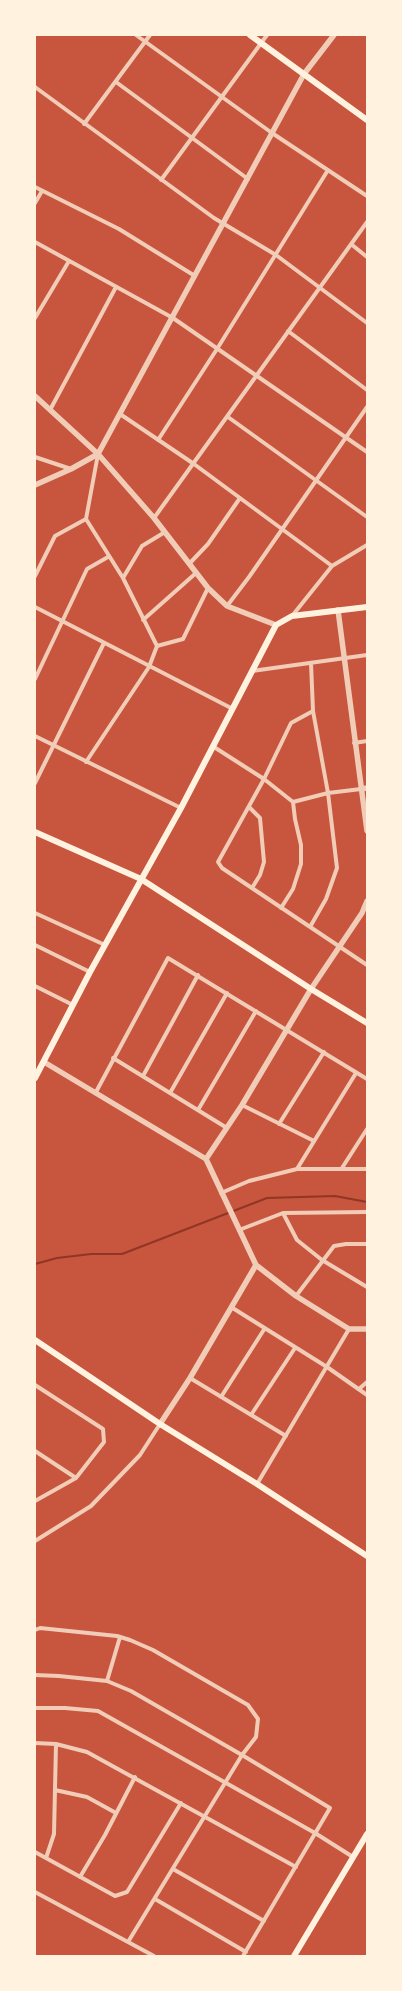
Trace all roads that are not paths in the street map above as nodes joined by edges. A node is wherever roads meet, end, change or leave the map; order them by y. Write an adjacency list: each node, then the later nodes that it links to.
1 (136, 35): 6 (street)
2 (150, 35): 6 (street)
3 (250, 35): 7 (main road)
4 (267, 35): 7 (street)
5 (334, 35): 8 (street)
6 (146, 41): 9 (street); 11 (street)
7 (261, 43): 8 (main road); 11 (street)
8 (304, 74): 12 (main road); 14 (street)
9 (116, 82): 13 (street); 15 (street)
10 (35, 87): 13 (street)
11 (222, 95): 14 (street); 15 (street)
12 (366, 118)
13 (84, 124): 18 (street)
14 (272, 133): 16 (street); 17 (street)
15 (191, 138): 17 (street); 18 (street)
16 (328, 170): 21 (street); 27 (street)
17 (248, 179): 24 (street)
18 (161, 180): 24 (street)
19 (35, 187): 20 (street)
20 (42, 191): 22 (street); 30 (street)
21 (367, 196)
22 (35, 203)
23 (367, 222): 26 (street)
24 (224, 223): 27 (street); 30 (street)
25 (35, 242): 29 (street)
26 (351, 244): 28 (street); 32 (street)
27 (276, 255): 32 (street); 37 (street)
28 (367, 257)
29 (69, 261): 31 (street); 33 (street)
30 (196, 276): 34 (street)
31 (116, 287): 34 (street); 42 (street)
32 (320, 287): 35 (street); 36 (street)
33 (35, 318)
34 (173, 318): 37 (street); 43 (street)
35 (367, 323)
36 (288, 330): 38 (street); 39 (street)
37 (217, 349): 38 (street); 46 (street)
38 (256, 375): 44 (street); 45 (street)
39 (367, 390)
40 (35, 396): 42 (street)
41 (367, 407): 45 (street)
42 (50, 410): 48 (street)
43 (120, 414): 46 (street); 48 (street)
44 (228, 417): 50 (street); 52 (street)
45 (346, 437): 47 (street); 52 (street)
46 (158, 440): 50 (street)
47 (367, 452)
48 (98, 454): 51 (street); 56 (street); 57 (street)
49 (35, 457): 51 (street)
50 (194, 464): 54 (street); 56 (street)
51 (71, 469): 53 (street)
52 (316, 481): 55 (street); 58 (street)
53 (35, 485)
54 (240, 498): 58 (street); 62 (street)
55 (367, 517)
56 (154, 518): 59 (street)
57 (86, 519): 61 (street); 65 (street)
58 (281, 529): 63 (street); 68 (street)
59 (165, 532): 62 (street); 66 (street)
60 (367, 545): 63 (street)
61 (108, 557): 66 (street); 74 (street)
62 (189, 564): 64 (street)
63 (332, 566): 72 (street)
64 (196, 573): 67 (street); 73 (street)
65 (35, 576)
66 (123, 578): 73 (street)
67 (208, 588): 68 (street); 77 (street)
68 (226, 606): 75 (street)
69 (35, 607): 74 (street)
70 (367, 607): 71 (main road)
71 (338, 610): 72 (main road); 79 (street)
72 (292, 616): 75 (main road)
73 (143, 620): 77 (street)
74 (62, 621): 76 (street); 83 (street)
75 (276, 625): 82 (main road)
76 (104, 643): 81 (street); 89 (street)
77 (156, 646): 81 (street)
78 (367, 655): 79 (street)
79 (344, 658): 80 (street); 88 (street)
80 (311, 663): 82 (street); 85 (street)
81 (149, 667): 84 (street); 91 (street)
82 (252, 671): 84 (main road)
83 (35, 679)
84 (233, 709): 90 (main road)
85 (313, 711): 92 (street); 95 (street)
86 (35, 736): 89 (street)
87 (367, 741): 88 (street)
88 (354, 743): 94 (street)
89 (53, 746): 91 (street); 93 (street)
90 (214, 748): 92 (street); 98 (main road)
91 (86, 762): 98 (street)
92 (264, 779): 96 (street); 97 (street)
93 (35, 783)
94 (364, 789): 95 (street); 99 (street)
95 (328, 793): 96 (street); 107 (street)
96 (293, 802): 104 (street)
97 (249, 807): 102 (street); 102 (street)
98 (182, 808): 101 (main road)
99 (367, 828)
100 (35, 832): 101 (main road)
101 (141, 880): 109 (main road); 115 (main road)
102 (252, 888): 104 (street)
103 (367, 901): 106 (street)
104 (281, 908): 107 (street)
105 (35, 913): 109 (street)
106 (365, 914): 110 (street)
107 (310, 927): 110 (street)
108 (35, 945): 112 (street)
109 (106, 945): 112 (main road)
110 (340, 948): 111 (street); 115 (street)
111 (367, 965)
112 (90, 972): 117 (main road)
113 (198, 975): 116 (street); 122 (street); 125 (street)
114 (35, 986): 117 (street)
115 (311, 989): 119 (main road); 120 (street)
116 (227, 993): 118 (street); 129 (street)
117 (73, 1005): 123 (main road)
118 (256, 1011): 120 (street); 131 (street)
119 (367, 1023)
120 (287, 1030): 121 (street); 130 (street)
121 (324, 1052): 124 (street); 132 (street)
122 (113, 1058): 125 (street); 128 (street)
123 (44, 1062): 126 (main road); 128 (street)
124 (356, 1073): 127 (street); 135 (street)
125 (143, 1076): 129 (street)
126 (35, 1078)
127 (367, 1079)
128 (96, 1092): 136 (street)
129 (170, 1093): 131 (street)
130 (242, 1105): 132 (street); 133 (street)
131 (198, 1110): 133 (street)
132 (279, 1124): 135 (street)
133 (227, 1128): 136 (street)
134 (367, 1129): 137 (street)
135 (314, 1141): 139 (street)
136 (206, 1158): 140 (street)
137 (342, 1168): 138 (street); 139 (street)
138 (367, 1169)
139 (297, 1170): 140 (street)
140 (221, 1193): 143 (street)
141 (367, 1212): 142 (street)
142 (283, 1213): 143 (street); 145 (street)
143 (241, 1233): 146 (street)
144 (367, 1244): 145 (street)
145 (322, 1260): 147 (street); 148 (street)
146 (256, 1265): 148 (street); 149 (street)
147 (367, 1287)
148 (296, 1296): 151 (street)
149 (231, 1307): 150 (street); 156 (street)
150 (265, 1328): 154 (street); 161 (street)
151 (350, 1329): 152 (street); 155 (street)
152 (367, 1329)
153 (35, 1340): 163 (main road)
154 (295, 1348): 155 (street); 162 (street)
155 (327, 1367): 159 (street); 164 (street)
156 (190, 1378): 161 (street); 163 (street)
157 (367, 1382): 159 (street)
158 (35, 1385): 166 (street)
159 (359, 1389): 160 (street)
160 (367, 1395)
161 (222, 1397): 162 (street)
162 (251, 1415): 164 (street)
163 (160, 1424): 167 (main road); 169 (street)
164 (286, 1436): 167 (street)
165 (35, 1451): 166 (street)
166 (76, 1478): 168 (street)
167 (257, 1484): 170 (main road)
168 (35, 1501)
169 (35, 1541)
170 (367, 1556)
171 (35, 1630): 172 (street)
172 (120, 1637): 174 (street); 178 (street)
173 (35, 1675): 174 (street)
174 (107, 1681): 178 (street)
175 (35, 1708): 180 (street)
176 (35, 1743): 177 (street)
177 (56, 1744): 179 (street); 181 (street)
178 (242, 1755): 180 (street); 185 (street)
179 (135, 1777): 182 (street); 183 (street)
180 (226, 1783): 184 (street); 185 (street)
181 (55, 1790): 183 (street); 189 (street)
182 (181, 1803): 184 (street); 192 (street)
183 (116, 1813): 192 (street)
184 (205, 1816): 190 (street); 191 (street)
185 (315, 1833): 188 (street); 190 (street)
186 (367, 1834): 188 (main road)
187 (35, 1852): 189 (street)
188 (354, 1857): 200 (main road)
189 (46, 1858): 192 (street)
190 (296, 1867): 195 (street)
191 (173, 1868): 194 (street); 195 (street)
192 (80, 1877)
193 (35, 1892): 196 (street)
194 (155, 1899): 196 (street); 197 (street)
195 (264, 1921): 197 (street)
196 (128, 1942): 198 (street)
197 (246, 1952): 199 (street)
198 (154, 1956)
199 (244, 1956)
200 (294, 1956)

